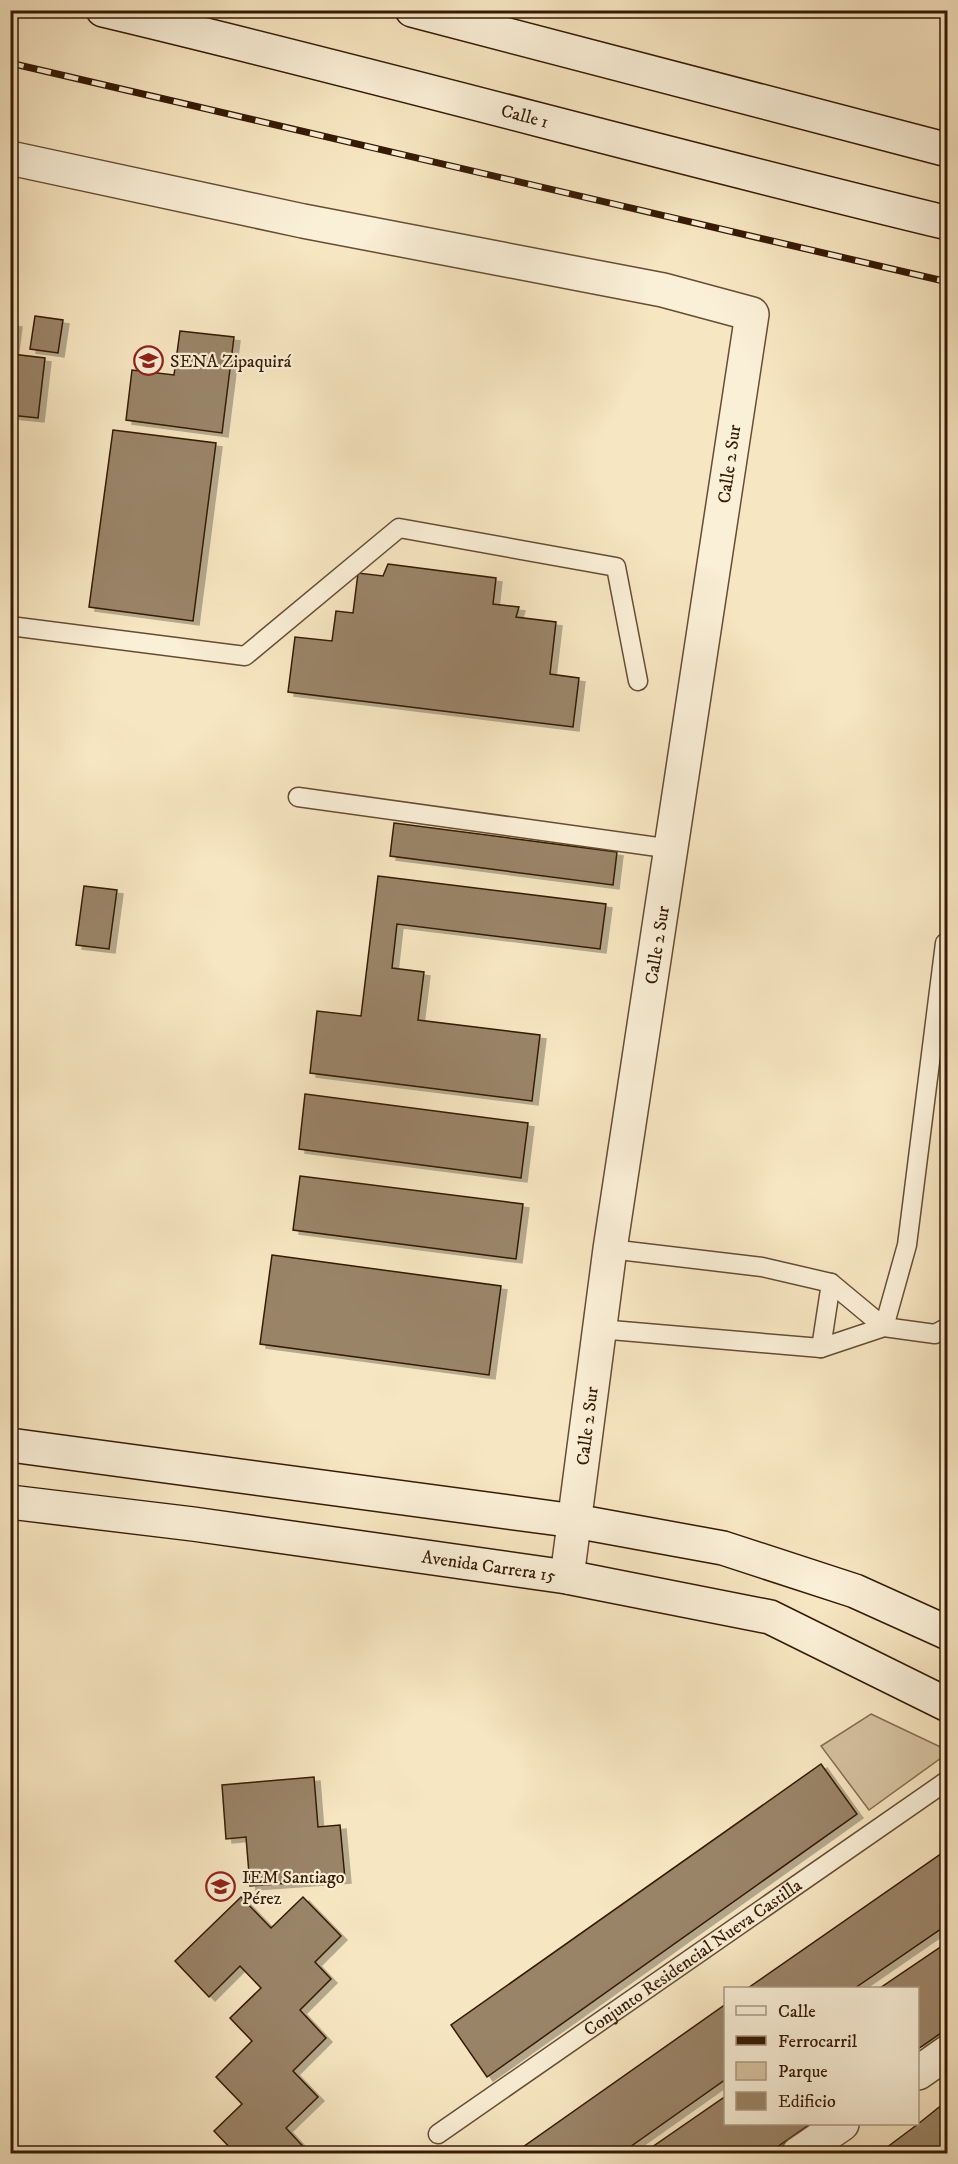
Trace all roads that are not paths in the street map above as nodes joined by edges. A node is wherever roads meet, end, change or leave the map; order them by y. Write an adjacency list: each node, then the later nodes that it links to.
1 (103, 10): 5 (street, Calle 1)
2 (412, 10): 3 (street)
3 (948, 150)
4 (10, 158): 9 (street, Calle 2 Sur)
5 (948, 223)
6 (10, 626): 7 (lane)
7 (638, 681)
8 (298, 797): 9 (lane)
9 (672, 849): 11 (street, Calle 2 Sur)
10 (948, 943): 13 (lane)
11 (610, 1249): 12 (lane); 15 (street, Calle 2 Sur)
12 (831, 1283): 13 (lane); 16 (lane)
13 (884, 1327): 14 (lane); 16 (lane)
14 (948, 1327)
15 (599, 1329): 16 (lane); 19 (street, Calle 2 Sur)
16 (820, 1348)
17 (10, 1445): 19 (street)
18 (10, 1502): 20 (street, Avenida Carrera 15)
19 (575, 1521): 20 (street, Calle 2 Sur); 21 (street)
20 (567, 1577): 22 (street, Avenida Carrera 15)
21 (948, 1633)
22 (948, 1705)
23 (948, 1780): 27 (lane, Conjunto Residencial Nueva Castilla)
24 (948, 2052): 25 (street)
25 (919, 2072)
26 (841, 2125): 28 (street)
27 (438, 2134)
28 (798, 2154)

